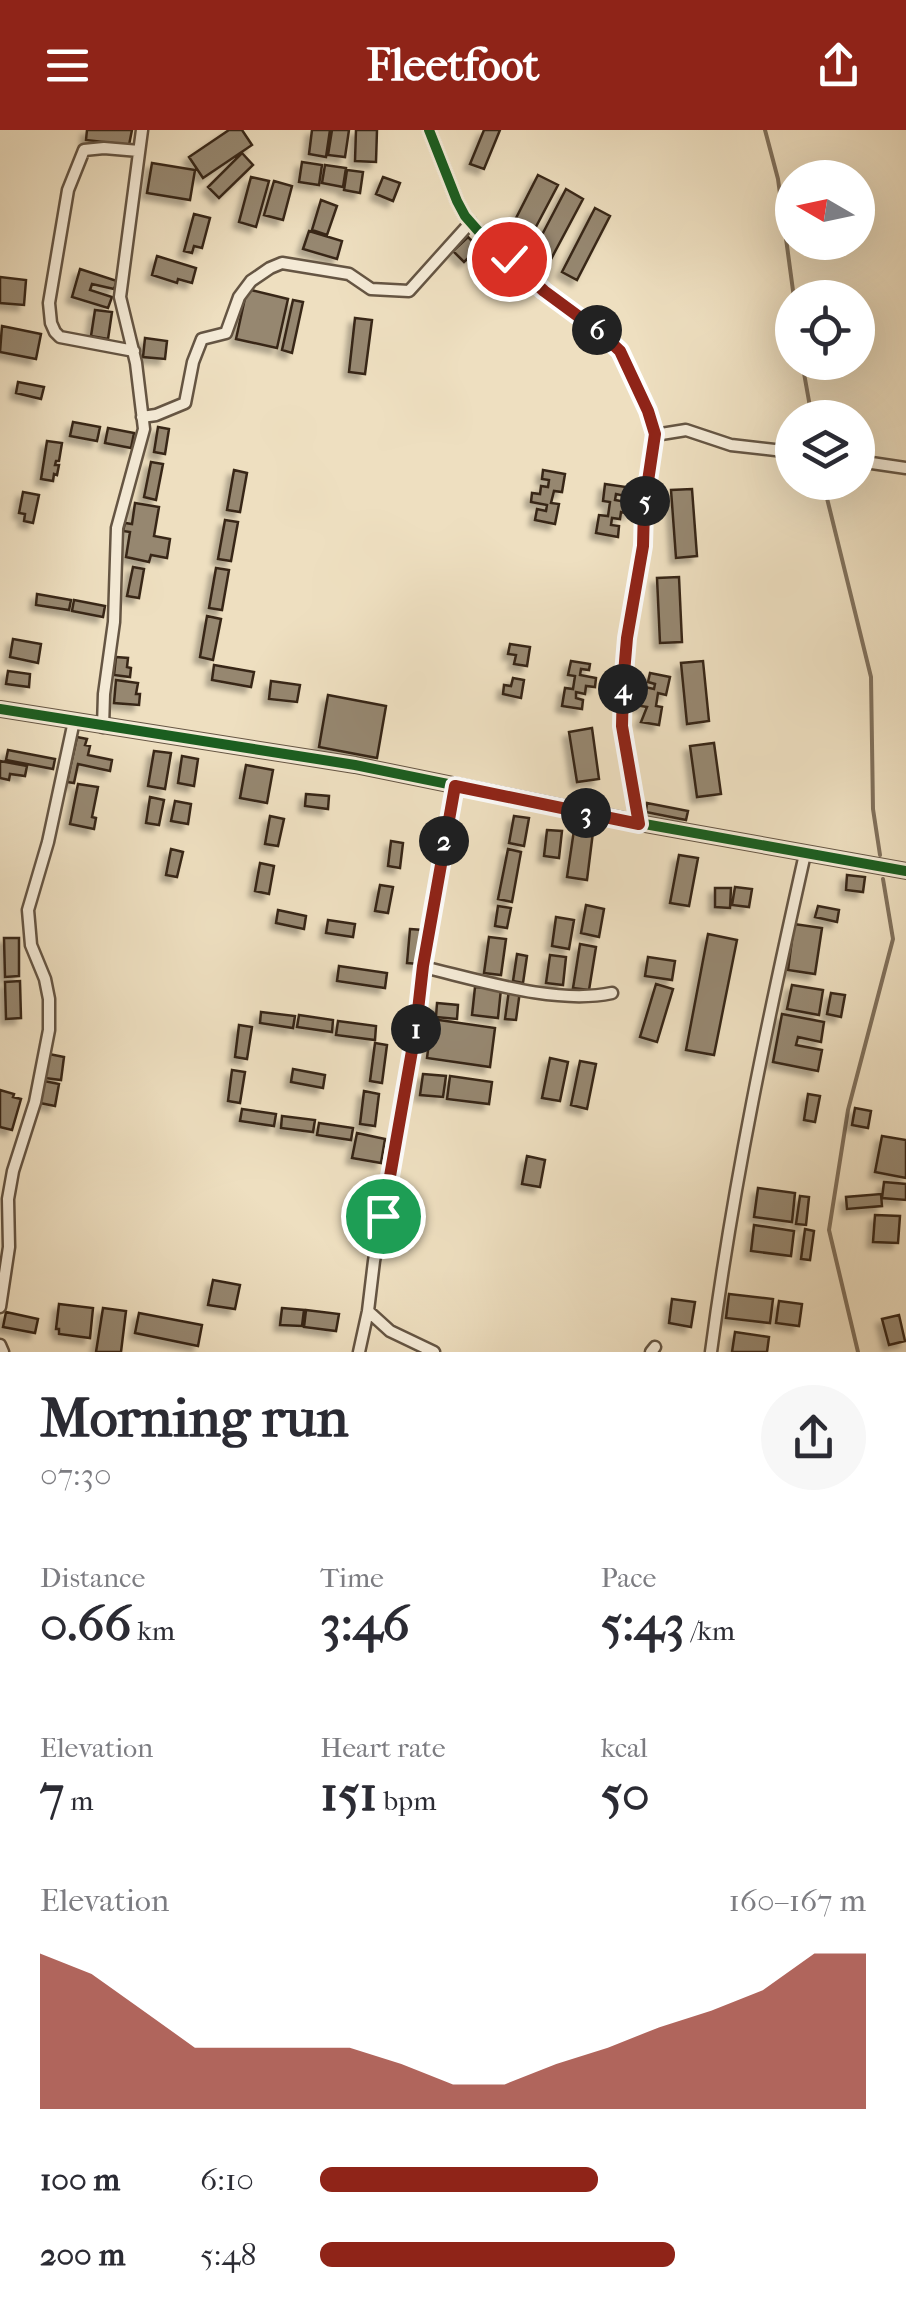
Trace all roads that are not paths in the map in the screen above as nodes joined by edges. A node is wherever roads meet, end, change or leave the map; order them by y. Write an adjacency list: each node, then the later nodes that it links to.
1 (142, 130): 3 (street)
2 (429, 130): 4 (street)
3 (139, 151): 5 (street); 5 (street)
4 (470, 222): 6 (street); 7 (street)
5 (134, 351): 6 (street)
6 (142, 417): 13 (street)
7 (655, 434): 8 (street); 15 (street)
8 (775, 450)
9 (875, 463): 10 (street)
10 (906, 468)
11 (0, 709): 12 (street)
12 (74, 721): 13 (street); 20 (street)
13 (103, 726): 14 (street)
14 (455, 786): 15 (street); 18 (street)
15 (639, 824): 16 (street)
16 (805, 854): 17 (street); 26 (street)
17 (906, 871)
18 (423, 966): 19 (street); 21 (street)
19 (612, 993)
20 (0, 1307)
21 (368, 1311): 24 (street); 25 (street)
22 (0, 1345): 23 (street)
23 (3, 1352)
24 (359, 1352)
25 (434, 1352)
26 (711, 1352)

